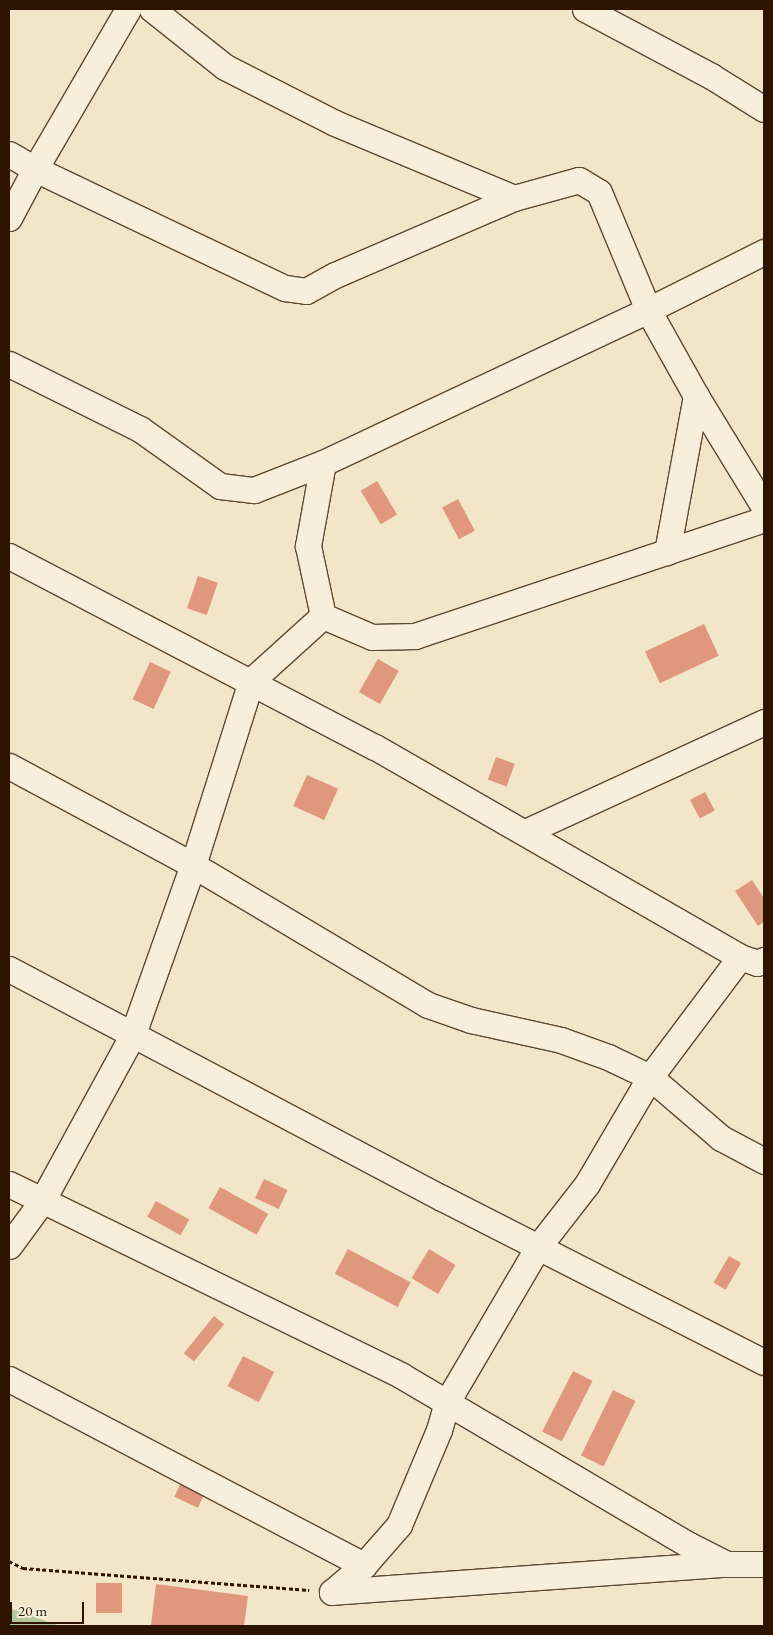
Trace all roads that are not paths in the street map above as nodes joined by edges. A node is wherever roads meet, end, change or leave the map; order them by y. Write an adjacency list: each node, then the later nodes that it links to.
1 (128, 9): 6 (street)
2 (152, 9): 7 (street)
3 (585, 9): 4 (street)
4 (764, 109)
5 (9, 154): 6 (street)
6 (35, 169): 7 (street); 8 (street)
7 (514, 198): 10 (street)
8 (9, 218)
9 (764, 252): 10 (street)
10 (648, 310): 12 (street); 13 (street)
11 (9, 364): 13 (street)
12 (696, 396): 14 (street); 16 (street)
13 (324, 463): 18 (street)
14 (764, 507)
15 (764, 519): 16 (street)
16 (667, 552): 18 (street)
17 (9, 556): 19 (street)
18 (323, 616): 19 (street)
19 (251, 681): 22 (street); 23 (street)
20 (764, 722): 22 (street)
21 (9, 766): 23 (street)
22 (524, 832): 24 (street)
23 (193, 865): 26 (street); 27 (street)
24 (756, 963): 27 (street)
25 (9, 969): 26 (street)
26 (132, 1034): 30 (street); 32 (street)
27 (650, 1077): 28 (street); 32 (street)
28 (764, 1161)
29 (9, 1184): 30 (street)
30 (42, 1201): 31 (street); 35 (street)
31 (9, 1246)
32 (538, 1247): 33 (street); 35 (street)
33 (764, 1362)
34 (9, 1379): 38 (street)
35 (447, 1402): 36 (street); 38 (street)
36 (727, 1564): 37 (street); 38 (street)
37 (764, 1564)
38 (364, 1565)

